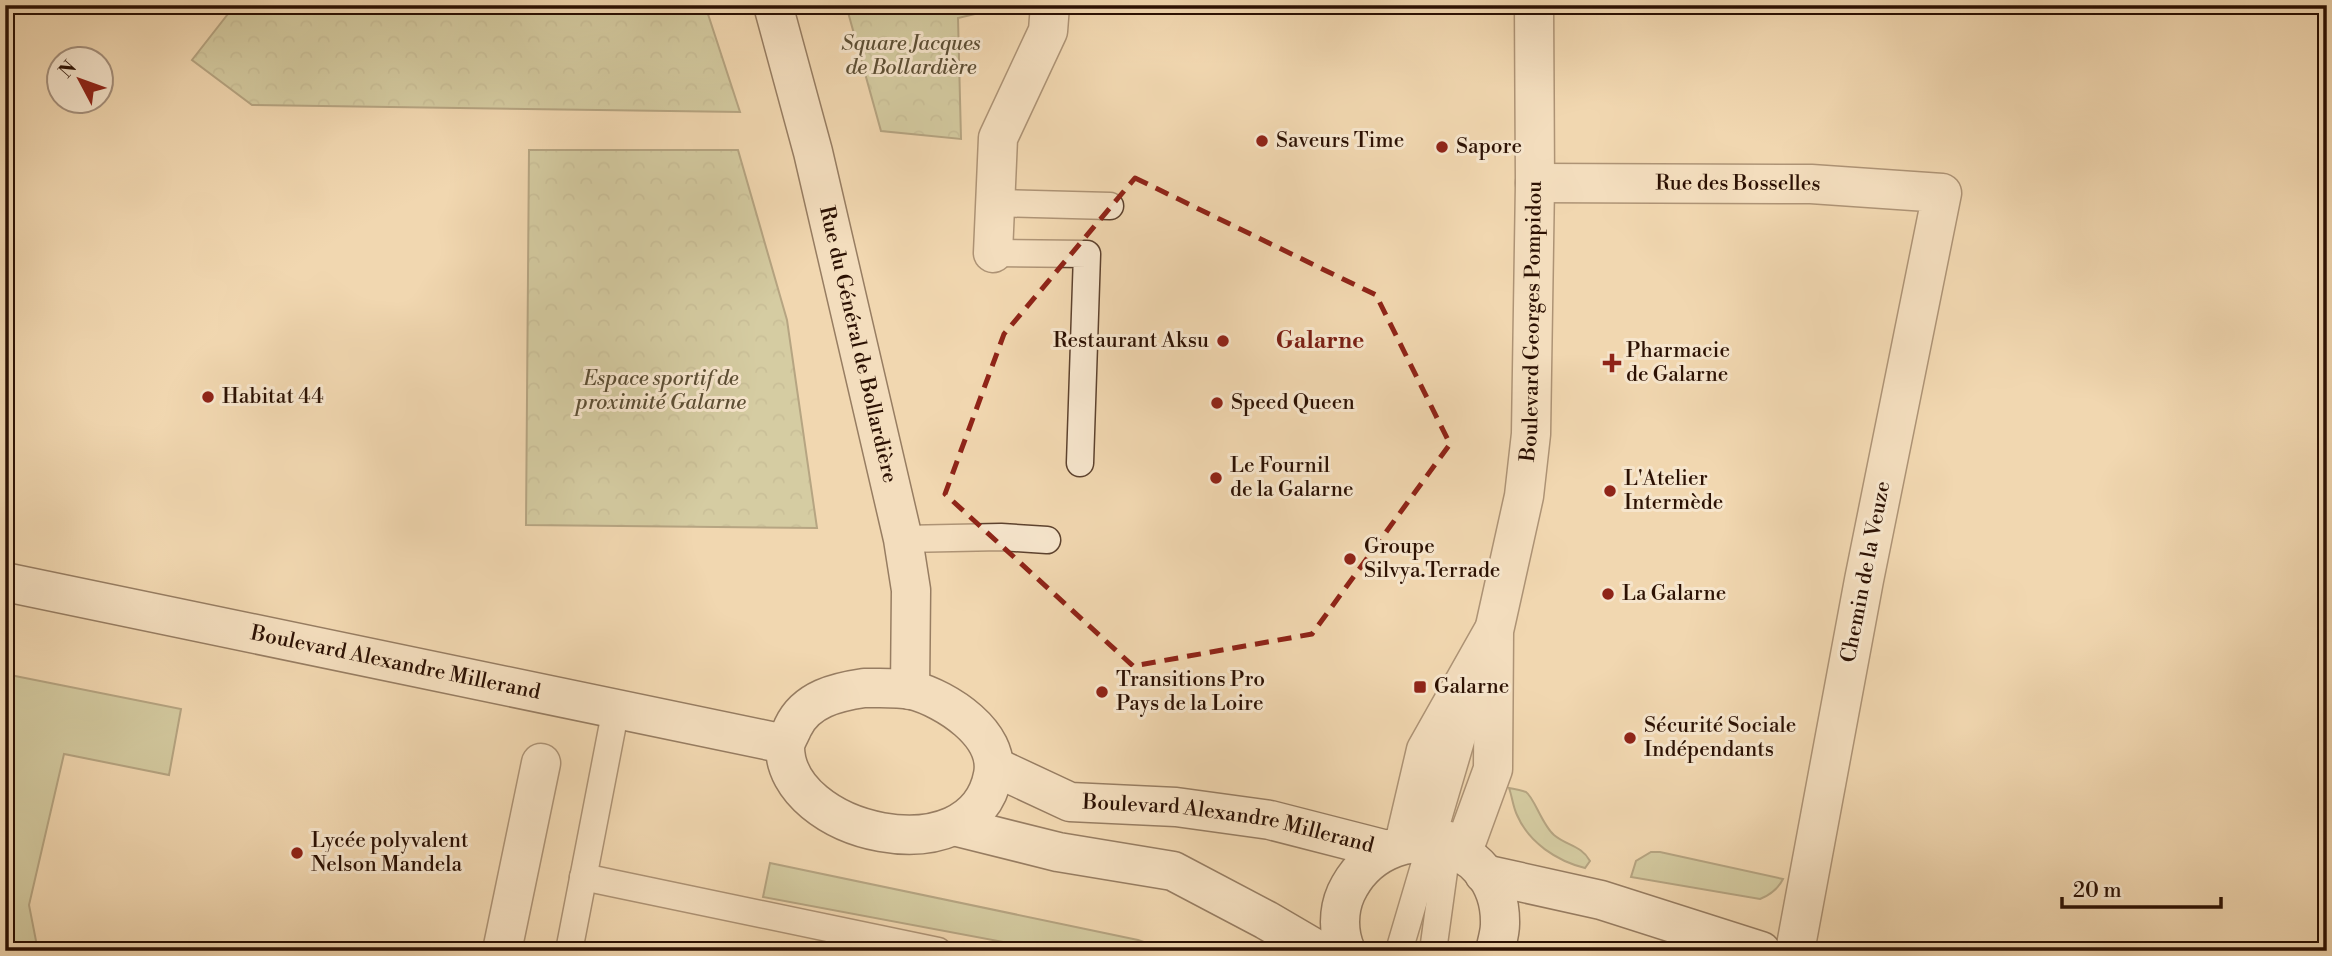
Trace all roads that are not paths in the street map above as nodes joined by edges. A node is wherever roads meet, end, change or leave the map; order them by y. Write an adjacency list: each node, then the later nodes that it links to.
1 (773, 5): 10 (street, Rue du Général de Bollardière)
2 (1049, 5): 6 (street)
3 (1534, 5): 4 (street, Boulevard Georges Pompidou)
4 (1535, 183): 5 (street, Rue des Bosselles); 13 (street, Boulevard Georges Pompidou)
5 (1942, 193): 31 (street, Chemin de la Veuze)
6 (994, 203): 7 (lane); 8 (street)
7 (1110, 206)
8 (993, 253): 9 (lane)
9 (1080, 463)
10 (902, 539): 11 (lane); 14 (street, Rue du Général de Bollardière)
11 (1047, 540)
12 (5, 582): 15 (street, Boulevard Alexandre Millerand)
13 (1493, 631): 20 (lane); 20 (street, Boulevard Georges Pompidou); 20 (street, Boulevard Georges Pompidou)
14 (910, 690): 16 (street); 18 (street)
15 (616, 708): 16 (street, Boulevard Alexandre Millerand); 21 (lane)
16 (785, 744): 19 (street)
17 (541, 763): 22 (street)
18 (995, 767): 19 (street); 20 (street, Boulevard Alexandre Millerand)
19 (954, 827): 25 (street)
20 (1436, 852): 26 (street); 27 (lane); 28 (lane); 29 (street); 30 (street, Boulevard Alexandre Millerand)
21 (583, 877): 23 (lane); 24 (lane)
22 (502, 951)
23 (569, 951)
24 (938, 951)
25 (1319, 951)
26 (1346, 951)
27 (1399, 951)
28 (1433, 951)
29 (1495, 951)
30 (1761, 951)
31 (1795, 951)

